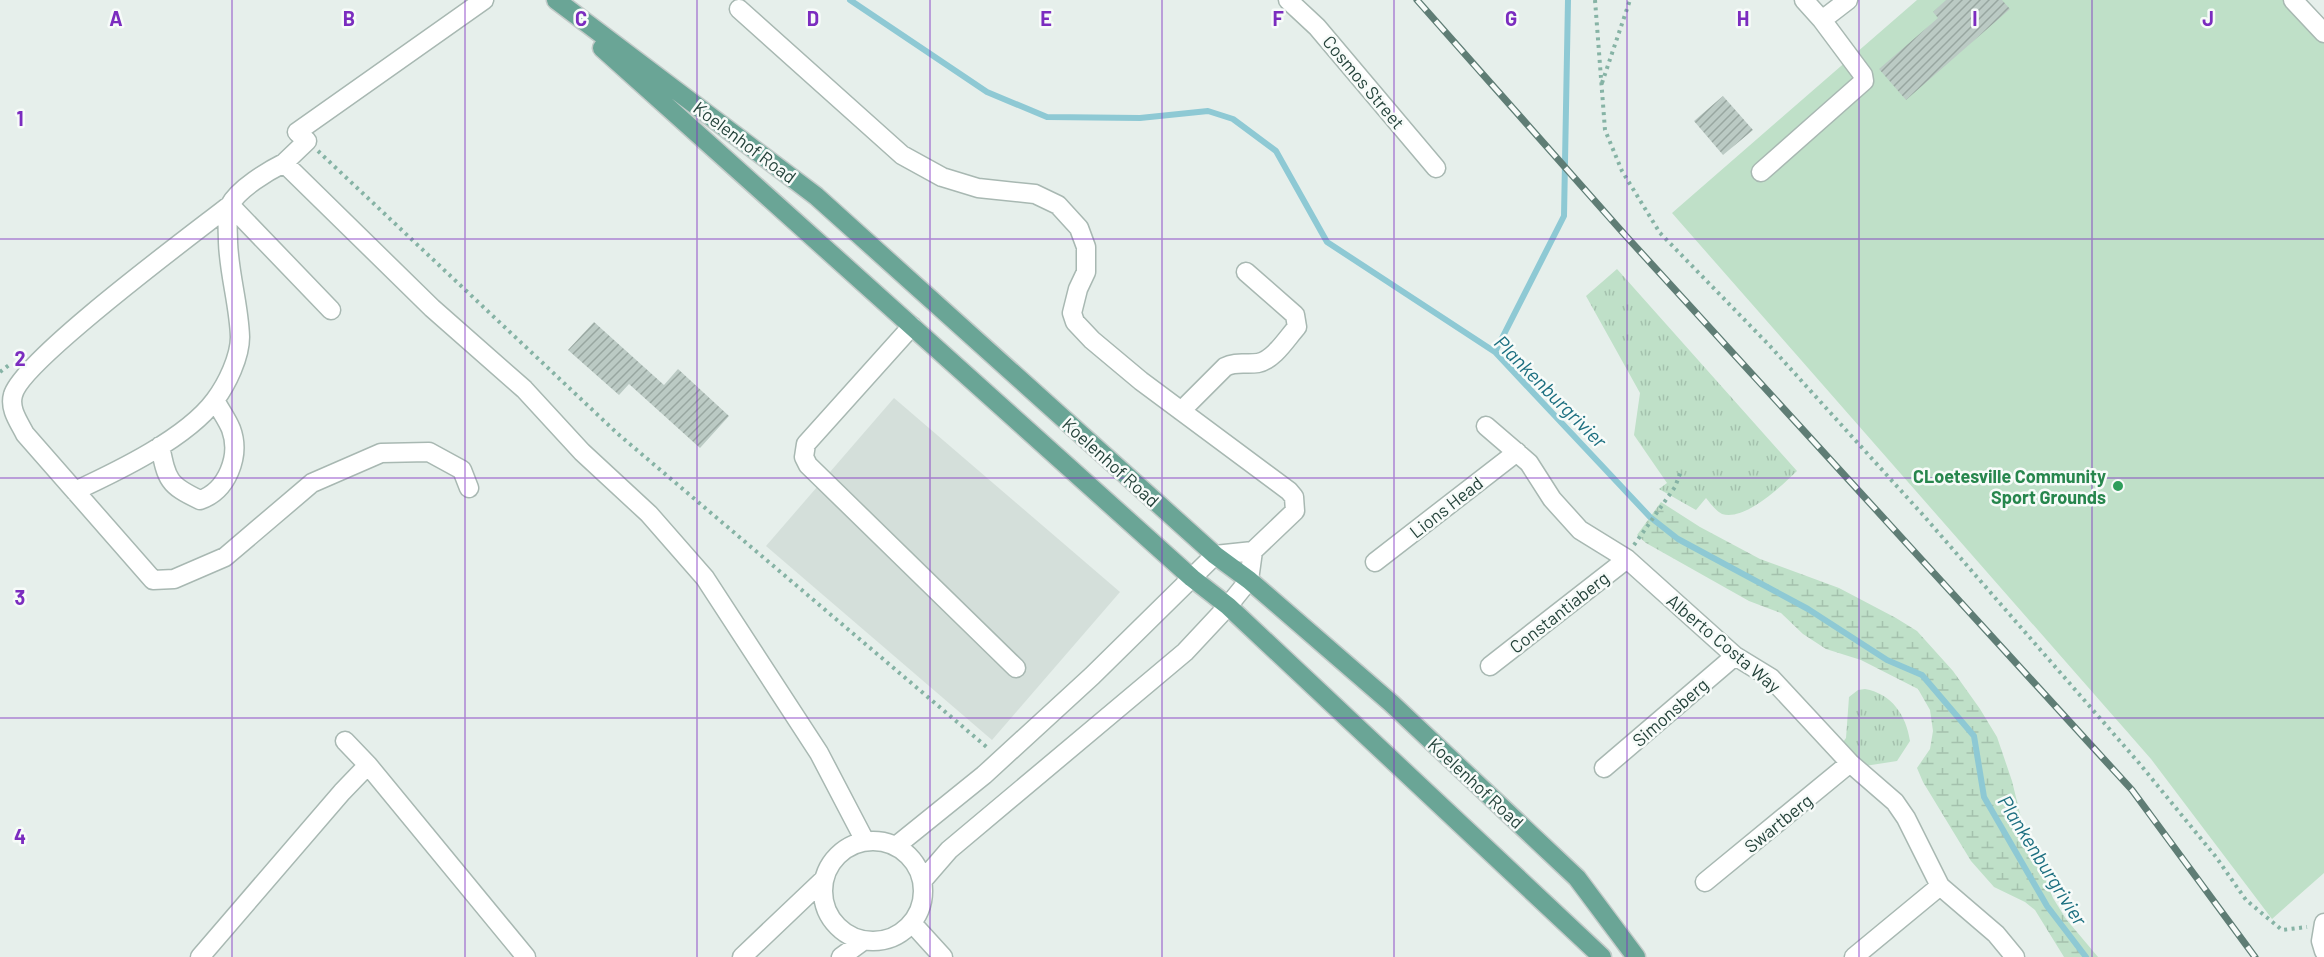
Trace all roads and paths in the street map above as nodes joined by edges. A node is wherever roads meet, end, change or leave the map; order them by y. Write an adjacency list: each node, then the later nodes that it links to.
1 (484, 0): 14 (street)
2 (549, 0): 21 (main road, Koelenhof Road)
3 (555, 0): 32 (main road, Koelenhof Road)
4 (1288, 0): 16 (street, Cosmos Street)
5 (1596, 0): 13 (path)
6 (1630, 0): 13 (path)
7 (1804, 0): 11 (street)
8 (1848, 0): 11 (street)
9 (2293, 0): 12 (street)
10 (739, 9): 23 (street)
11 (1822, 20): 17 (street)
12 (2324, 33)
13 (1600, 87): 52 (path)
14 (307, 141): 15 (street); 41 (path)
15 (284, 163): 18 (street); 45 (street)
16 (1436, 168)
17 (1761, 171)
18 (230, 205): 20 (street); 22 (street); 29 (street)
19 (1246, 272): 23 (street)
20 (331, 310)
21 (912, 326): 34 (main road, Koelenhof Road); 39 (street)
22 (215, 400): 25 (street); 25 (street)
23 (1181, 411): 30 (street)
24 (1486, 426): 26 (street, Alberto Costa Way)
25 (160, 446): 29 (street)
26 (1517, 452): 31 (street, Alberto Costa Way); 33 (street, Lions Head)
27 (1681, 471): 31 (path)
28 (469, 488): 29 (street)
29 (75, 491)
30 (1253, 551): 32 (street); 35 (street)
31 (1630, 553): 37 (street, Alberto Costa Way); 38 (street, Constantiaberg)
32 (1215, 555): 34 (street); 35 (main road, Koelenhof Road)
33 (1375, 562)
34 (1192, 578): 36 (main road, Koelenhof Road); 41 (street)
35 (1249, 580): 36 (street); 61 (main road, Koelenhof Road)
36 (1228, 606): 48 (street); 60 (main road, Koelenhof Road)
37 (1735, 656): 42 (street, Alberto Costa Way); 44 (street, Simonsberg)
38 (1490, 666)
39 (1016, 668)
40 (345, 741): 43 (street)
41 (1001, 759): 46 (street)
42 (1850, 763): 49 (street, Swartberg); 50 (street, Alberto Costa Way)
43 (368, 765): 55 (street); 56 (street)
44 (1604, 768)
45 (865, 841): 46 (street); 47 (street)
46 (896, 846): 48 (street)
47 (823, 880): 53 (street); 57 (street)
48 (923, 880): 51 (street)
49 (1705, 882)
50 (1940, 886): 62 (street); 63 (street, Alberto Costa Way)
51 (912, 923): 53 (street); 59 (street)
52 (2323, 924): 54 (street)
53 (862, 941): 58 (street)
54 (2324, 951)
55 (200, 957)
56 (526, 957)
57 (742, 957)
58 (841, 957)
59 (943, 957)
60 (1602, 957)
61 (1636, 957)
62 (1854, 957)
63 (2015, 957)

